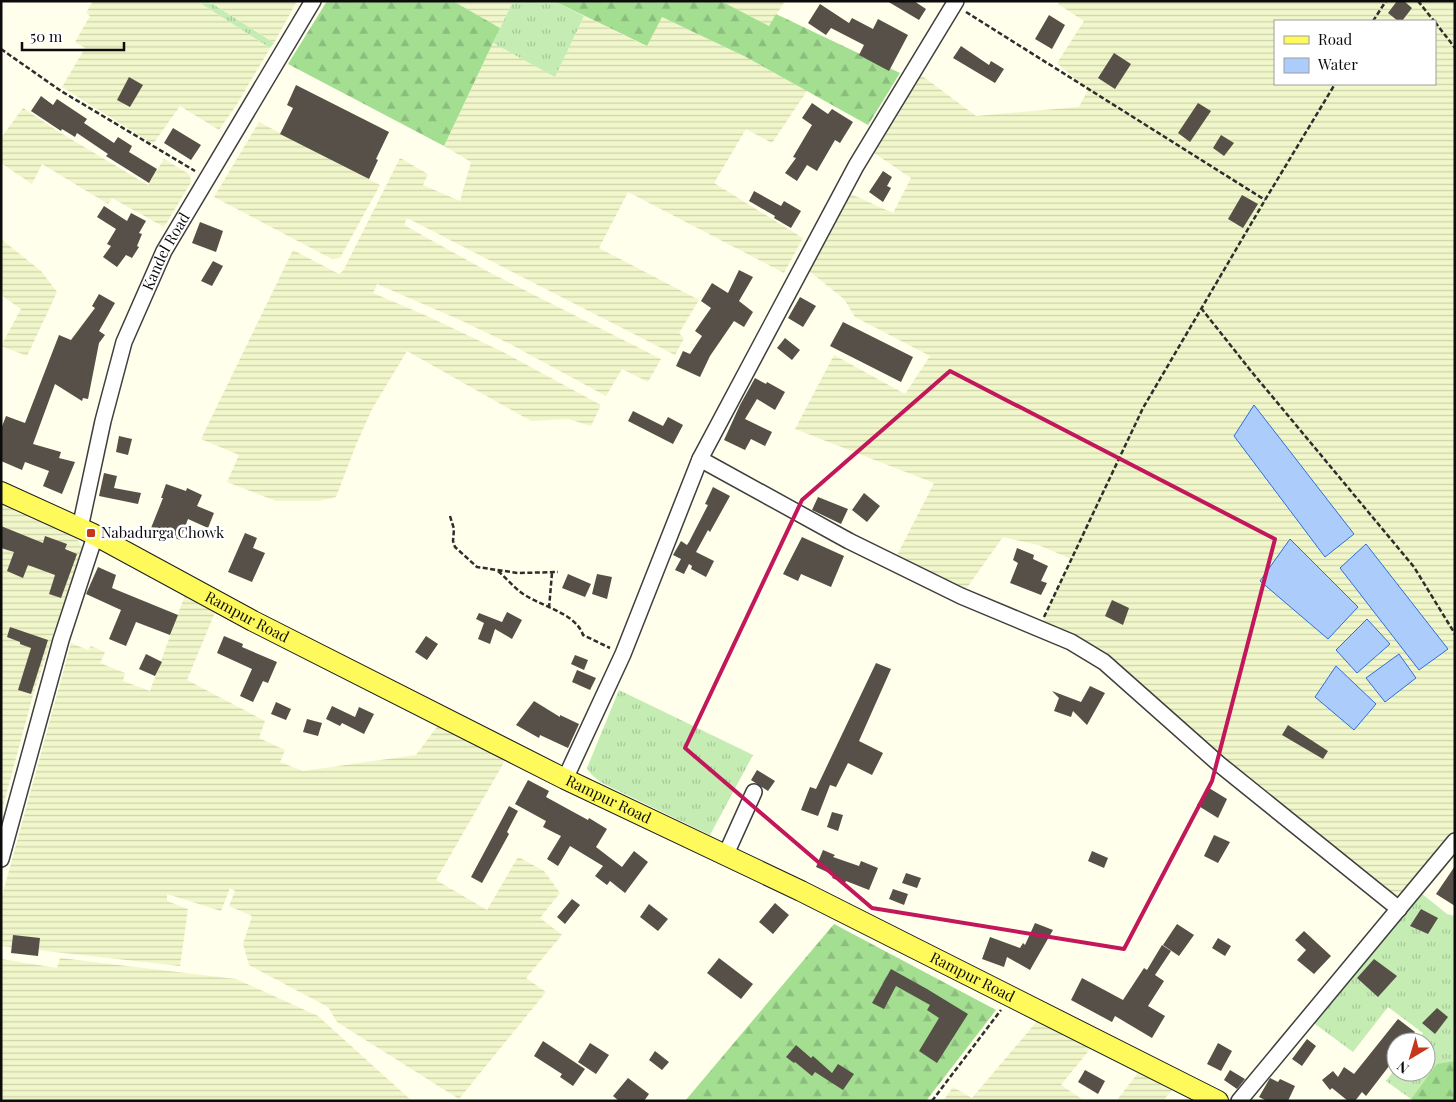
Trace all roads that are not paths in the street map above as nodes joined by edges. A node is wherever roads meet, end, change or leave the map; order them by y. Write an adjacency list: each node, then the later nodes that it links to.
1 (313, 1): 5 (street, Kandel Road)
2 (955, 3): 3 (street)
3 (700, 460): 6 (street); 11 (street)
4 (1, 492): 5 (main road, Rampur Road)
5 (88, 532): 6 (main road, Rampur Road); 10 (street, Kandel Road)
6 (565, 778): 9 (main road, Rampur Road)
7 (754, 792): 9 (street)
8 (1455, 841): 11 (street)
9 (726, 854): 12 (main road, Rampur Road)
10 (1, 859)
11 (1398, 909): 13 (street)
12 (1218, 1101)
13 (1239, 1101)

